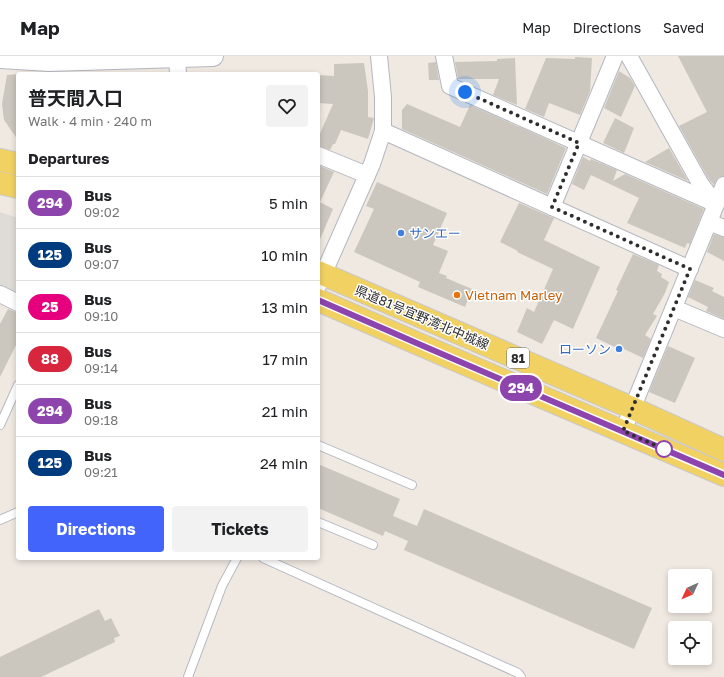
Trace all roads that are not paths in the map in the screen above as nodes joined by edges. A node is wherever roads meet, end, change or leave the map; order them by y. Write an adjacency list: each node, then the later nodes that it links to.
1 (213, 56): 7 (street)
2 (379, 56): 8 (street)
3 (444, 56): 9 (street)
4 (615, 56): 9 (street)
5 (629, 56): 17 (street)
6 (0, 58): 7 (street)
7 (178, 66)
8 (383, 131): 13 (street); 18 (street)
9 (579, 143): 17 (street); 18 (street)
10 (320, 156): 13 (street)
11 (0, 160): 12 (main road)
12 (16, 164)
13 (367, 175): 21 (street)
14 (0, 183): 16 (main road)
15 (724, 185): 17 (street)
16 (16, 187)
17 (716, 204): 19 (street)
18 (552, 207): 20 (street)
19 (717, 225): 20 (street)
20 (690, 269): 25 (street)
21 (320, 277): 28 (main road, 県道81号宜野湾北中城線 / 81)
22 (0, 294): 24 (street)
23 (320, 301): 30 (main road, 県道81号宜野湾北中城線 / 81)
24 (16, 302)
25 (674, 308): 26 (street); 28 (street)
26 (724, 329)
27 (16, 389): 29 (lane)
28 (632, 408): 30 (street); 32 (main road, 県道81号宜野湾北中城線 / 81)
29 (0, 425)
30 (623, 431): 33 (main road, 県道81号宜野湾北中城線 / 81)
31 (320, 446): 34 (lane)
32 (724, 450)
33 (724, 475)
34 (412, 485)
35 (16, 513): 36 (lane)
36 (0, 520)
37 (320, 523): 38 (lane)
38 (373, 545)
39 (236, 560): 41 (lane)
40 (269, 560): 42 (lane)
41 (188, 677)
42 (521, 677)

